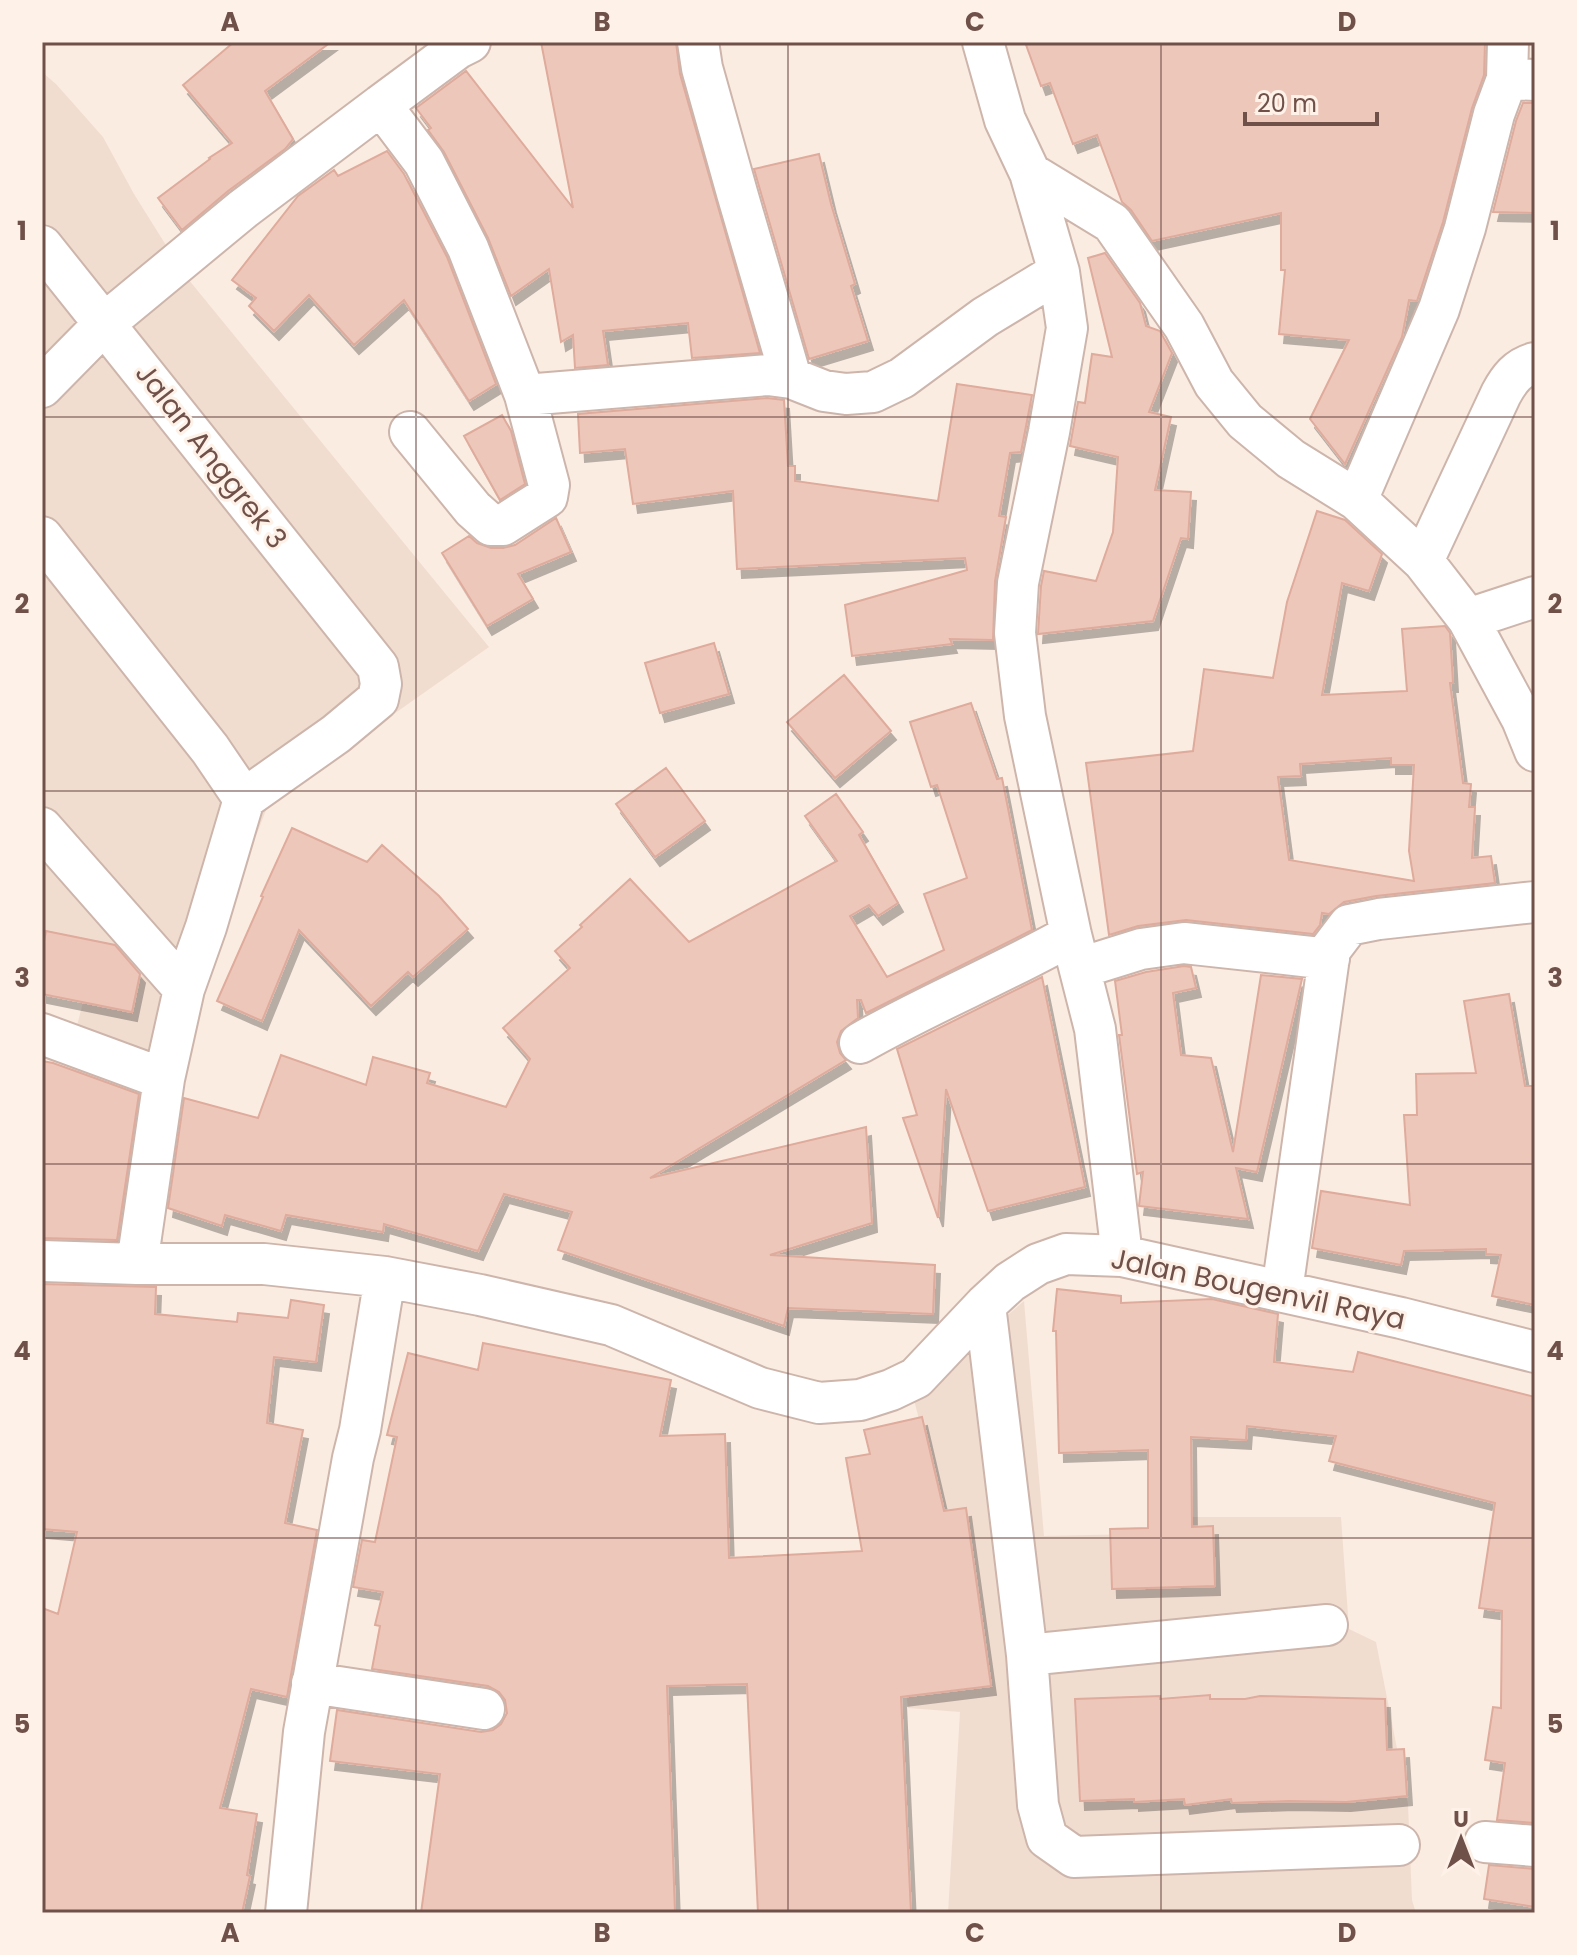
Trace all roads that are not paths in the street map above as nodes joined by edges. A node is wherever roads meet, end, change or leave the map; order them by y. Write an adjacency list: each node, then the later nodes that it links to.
1 (470, 42): 5 (street)
2 (698, 42): 11 (street)
3 (985, 43): 6 (street)
4 (1517, 67): 15 (street)
5 (381, 105): 9 (street); 13 (street)
6 (1030, 173): 8 (street); 15 (street)
7 (42, 246): 9 (street, Jalan Anggrek 3)
8 (1059, 272): 11 (street); 24 (street)
9 (105, 323): 12 (street); 21 (street, Jalan Anggrek 3)
10 (1535, 363): 17 (street)
11 (791, 378): 13 (street)
12 (42, 387)
13 (525, 395): 14 (street)
14 (410, 432)
15 (1357, 500): 17 (street)
16 (42, 537): 21 (street)
17 (1423, 561): 19 (street)
18 (1535, 597): 19 (street)
19 (1468, 619): 20 (street)
20 (1535, 751)
21 (244, 799): 26 (street)
22 (42, 828): 26 (street)
23 (1535, 902): 25 (street)
24 (1075, 952): 25 (street); 28 (street); 30 (street)
25 (1329, 959): 34 (street)
26 (184, 989): 29 (street)
27 (42, 1034): 29 (street)
28 (860, 1043)
29 (164, 1079): 32 (street)
30 (1122, 1256): 34 (street, Jalan Bougenvil Raya); 35 (street, Jalan Bougenvil Raya)
31 (42, 1261): 32 (street, Jalan Bougenvil Raya)
32 (137, 1264): 33 (street, Jalan Bougenvil Raya)
33 (385, 1277): 35 (street, Jalan Bougenvil Raya); 39 (street)
34 (1282, 1291): 36 (street, Jalan Bougenvil Raya)
35 (985, 1305): 38 (street)
36 (1535, 1352)
37 (1327, 1625): 38 (street)
38 (1027, 1655): 42 (street)
39 (312, 1683): 40 (street); 44 (street)
40 (484, 1709)
41 (1485, 1842): 43 (street)
42 (1399, 1845)
43 (1535, 1846)
44 (286, 1913)

